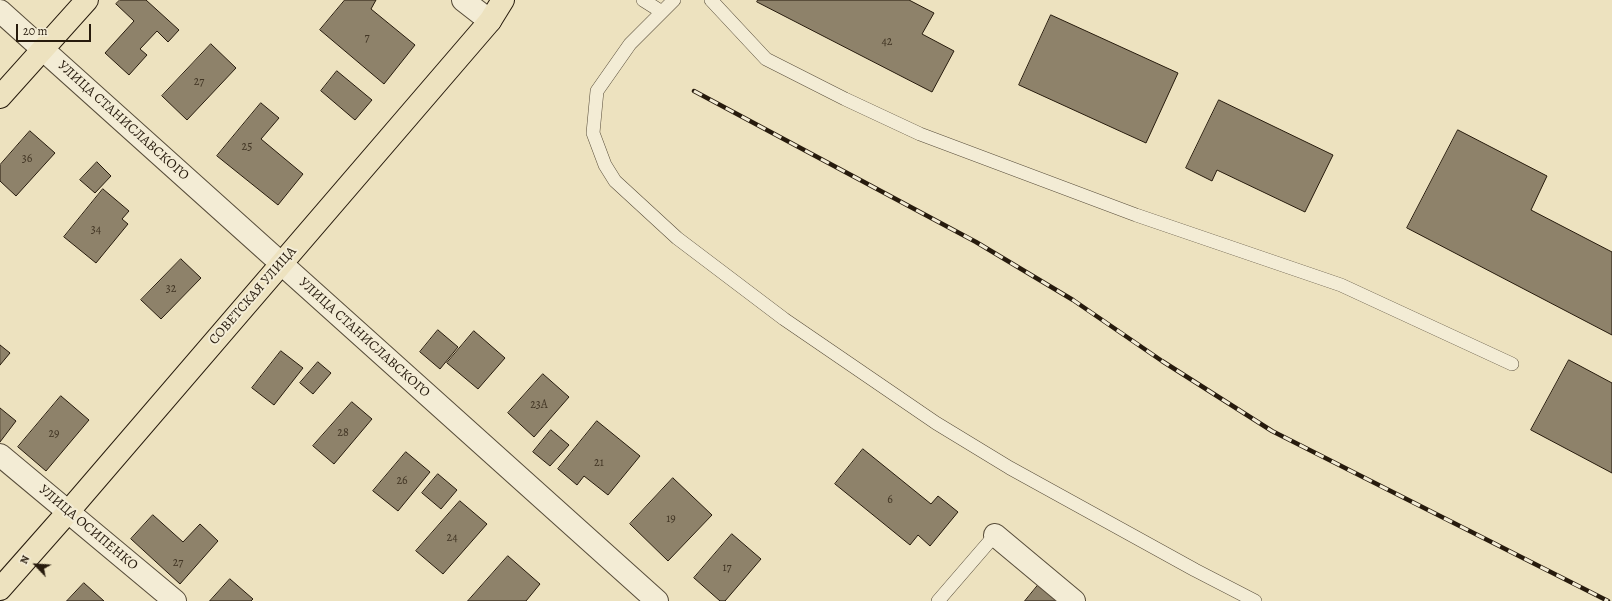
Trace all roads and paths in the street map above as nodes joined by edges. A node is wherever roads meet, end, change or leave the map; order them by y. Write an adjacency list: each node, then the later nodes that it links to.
1 (87, 0): 10 (main road)
2 (463, 0): 9 (street)
3 (503, 0): 9 (main road, СОВЕТСКАЯ УЛИЦА)
4 (643, 0): 8 (lane)
5 (674, 0): 8 (lane)
6 (711, 0): 13 (lane)
7 (0, 11): 10 (street, УЛИЦА СТАНИСЛАВСКОГО)
8 (662, 12): 22 (lane)
9 (490, 21): 12 (main road, СОВЕТСКАЯ УЛИЦА)
10 (43, 49): 11 (main road); 12 (street, УЛИЦА СТАНИСЛАВСКОГО)
11 (0, 97)
12 (281, 263): 15 (main road, СОВЕТСКАЯ УЛИЦА); 19 (street, УЛИЦА СТАНИСЛАВСКОГО)
13 (1512, 364)
14 (0, 455): 15 (street, УЛИЦА ОСИПЕНКО)
15 (68, 512): 17 (main road, СОВЕТСКАЯ УЛИЦА); 18 (street, УЛИЦА ОСИПЕНКО)
16 (995, 535): 20 (lane); 21 (street)
17 (0, 589)
18 (175, 601)
19 (657, 601)
20 (938, 601)
21 (1074, 601)
22 (1255, 601)

